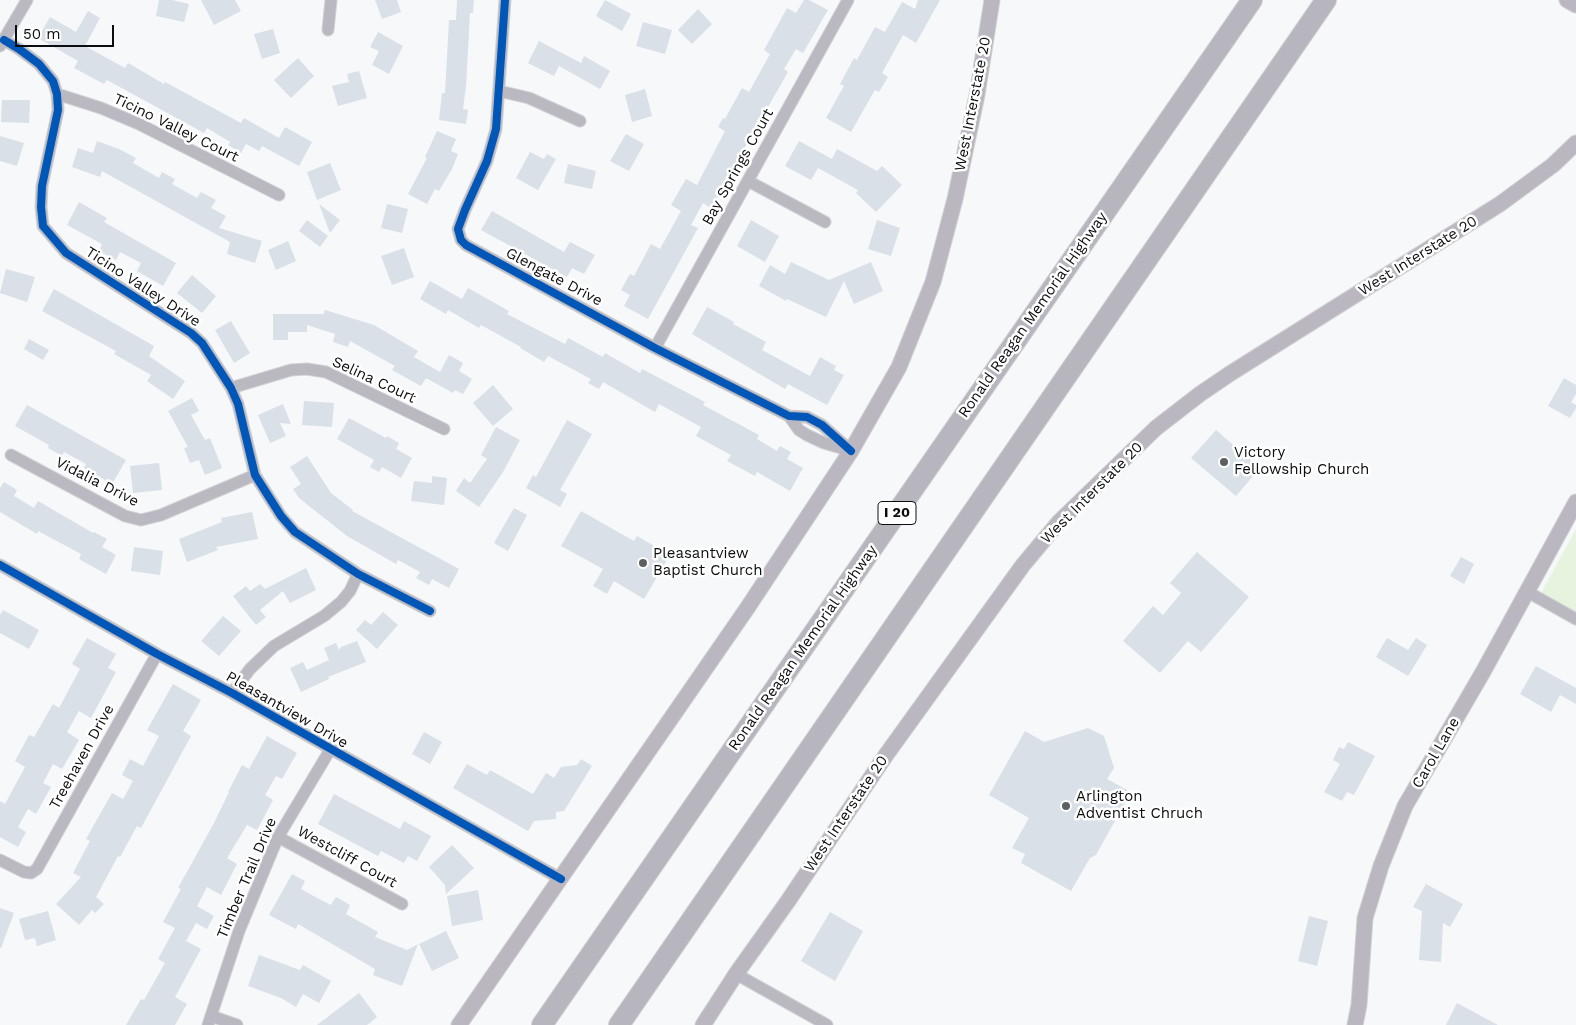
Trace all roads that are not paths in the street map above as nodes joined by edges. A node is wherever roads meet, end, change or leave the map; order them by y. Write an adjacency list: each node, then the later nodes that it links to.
1 (27, 0): 11 (street)
2 (331, 0): 10 (street)
3 (505, 0): 12 (street, Glengate Drive)
4 (848, 0): 16 (street, Bay Springs Court)
5 (992, 0): 25 (main road, West Interstate 20)
6 (1252, 0): 46 (highway, Ronald Reagan Memorial Highway / I 20)
7 (1326, 0): 47 (highway)
8 (1567, 0): 9 (main road)
9 (1576, 5)
10 (328, 30)
11 (2, 43): 13 (street, Ticino Valley Drive)
12 (499, 90): 14 (street); 19 (street, Glengate Drive)
13 (57, 94): 17 (street, Ticino Valley Court); 20 (street, Ticino Valley Drive)
14 (580, 121)
15 (1576, 143): 41 (main road, West Interstate 20)
16 (748, 181): 18 (street); 19 (street, Bay Springs Court)
17 (279, 195)
18 (825, 222)
19 (655, 348): 21 (street, Glengate Drive)
20 (230, 388): 23 (street, Selina Court); 27 (street, Ticino Valley Drive)
21 (789, 416): 22 (street, Glengate Drive); 24 (street, Glengate Drive)
22 (822, 425): 24 (street); 25 (street, Glengate Drive)
23 (444, 430)
24 (814, 438): 25 (street, Glengate Drive)
25 (851, 451): 39 (main road, West Interstate 20)
26 (11, 455): 27 (street, Vidalia Drive)
27 (255, 475): 30 (street, Ticino Valley Drive)
28 (1576, 502): 31 (main road, Carol Lane)
29 (0, 565): 34 (street, Pleasantview Drive)
30 (358, 574): 32 (street, Ticino Valley Drive); 35 (street)
31 (1526, 591): 33 (street); 43 (main road, Carol Lane)
32 (430, 611)
33 (1576, 619)
34 (157, 654): 35 (street, Pleasantview Drive); 38 (street, Treehaven Drive)
35 (232, 694): 36 (street, Pleasantview Drive)
36 (330, 750): 37 (street, Timber Trail Drive); 39 (street, Pleasantview Drive)
37 (278, 837): 40 (street, Westcliff Court); 42 (street, Timber Trail Drive)
38 (0, 860)
39 (561, 879): 45 (main road, West Interstate 20)
40 (402, 904)
41 (736, 974): 48 (main road, West Interstate 20); 49 (street)
42 (209, 1021): 44 (street)
43 (1356, 1024)
44 (237, 1025)
45 (459, 1025)
46 (542, 1025)
47 (619, 1025)
48 (703, 1025)
49 (827, 1025)

